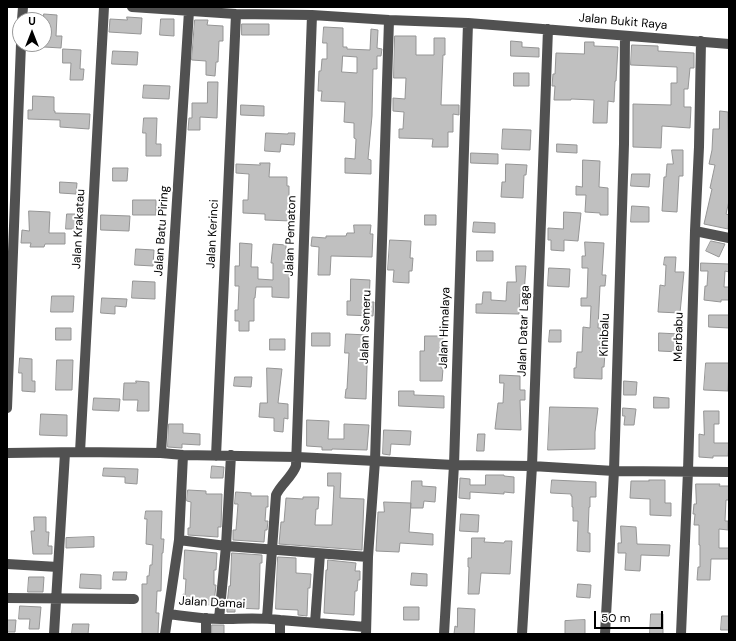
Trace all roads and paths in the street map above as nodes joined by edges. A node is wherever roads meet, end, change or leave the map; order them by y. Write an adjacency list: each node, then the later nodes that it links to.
1 (104, 7): 16 (street, Jalan Krakatau)
2 (132, 7): 3 (street, Jalan Bukit Raya)
3 (189, 11): 4 (street, Jalan Bukit Raya); 19 (street, Jalan Batu Piring)
4 (236, 14): 5 (street, Jalan Bukit Raya); 22 (street, Jalan Kerinci)
5 (312, 15): 6 (street, Jalan Bukit Raya); 23 (street, Jalan Pematon)
6 (389, 20): 7 (street, Jalan Bukit Raya); 24 (street, Jalan Semeru)
7 (468, 23): 8 (street, Jalan Bukit Raya); 25 (street, Jalan Himalaya)
8 (548, 29): 9 (street, Jalan Bukit Raya); 26 (street, Jalan Datar Laga)
9 (625, 36): 10 (street, Jalan Bukit Raya); 27 (street, Kinibalu)
10 (701, 41): 11 (street, Jalan Bukit Raya); 13 (street, Merbabu)
11 (729, 44)
12 (21, 52): 15 (street)
13 (695, 231): 14 (street); 28 (street, Merbabu)
14 (729, 238)
15 (7, 408)
16 (80, 452): 18 (street); 19 (street)
17 (7, 453): 18 (street)
18 (65, 453): 36 (street)
19 (161, 453): 20 (street)
20 (183, 455): 22 (street); 30 (street, Jalan Damai)
21 (231, 455): 22 (street); 23 (street); 31 (street)
22 (216, 456)
23 (297, 457): 24 (street); 32 (street, Jalan Pematon)
24 (375, 461): 25 (street); 34 (street, Jalan Semeru)
25 (454, 465): 26 (street); 51 (street, Jalan Himalaya)
26 (532, 466): 27 (street); 52 (street, Jalan Datar Laga)
27 (614, 470): 28 (street); 53 (street, Kinibalu)
28 (688, 471): 29 (street); 54 (street, Merbabu)
29 (729, 472)
30 (180, 540): 31 (street); 40 (street, Jalan Damai)
31 (226, 546): 32 (street); 43 (street)
32 (272, 549): 33 (street); 42 (street, Jalan Pematon)
33 (320, 554): 34 (street); 45 (street)
34 (368, 557): 46 (street, Jalan Semeru)
35 (7, 564): 36 (street)
36 (58, 567): 38 (street)
37 (7, 598): 38 (street)
38 (56, 599): 39 (street); 47 (street)
39 (134, 599)
40 (168, 614): 41 (street, Jalan Damai); 48 (street)
41 (206, 618): 43 (street, Jalan Damai); 49 (street)
42 (267, 618): 43 (street, Jalan Damai); 44 (street, Jalan Damai)
43 (219, 619)
44 (280, 620): 45 (street, Jalan Damai); 50 (street)
45 (315, 623): 46 (street, Jalan Damai)
46 (366, 630)
47 (54, 634)
48 (165, 634)
49 (206, 634)
50 (280, 634)
51 (444, 634)
52 (522, 634)
53 (605, 634)
54 (681, 634)

